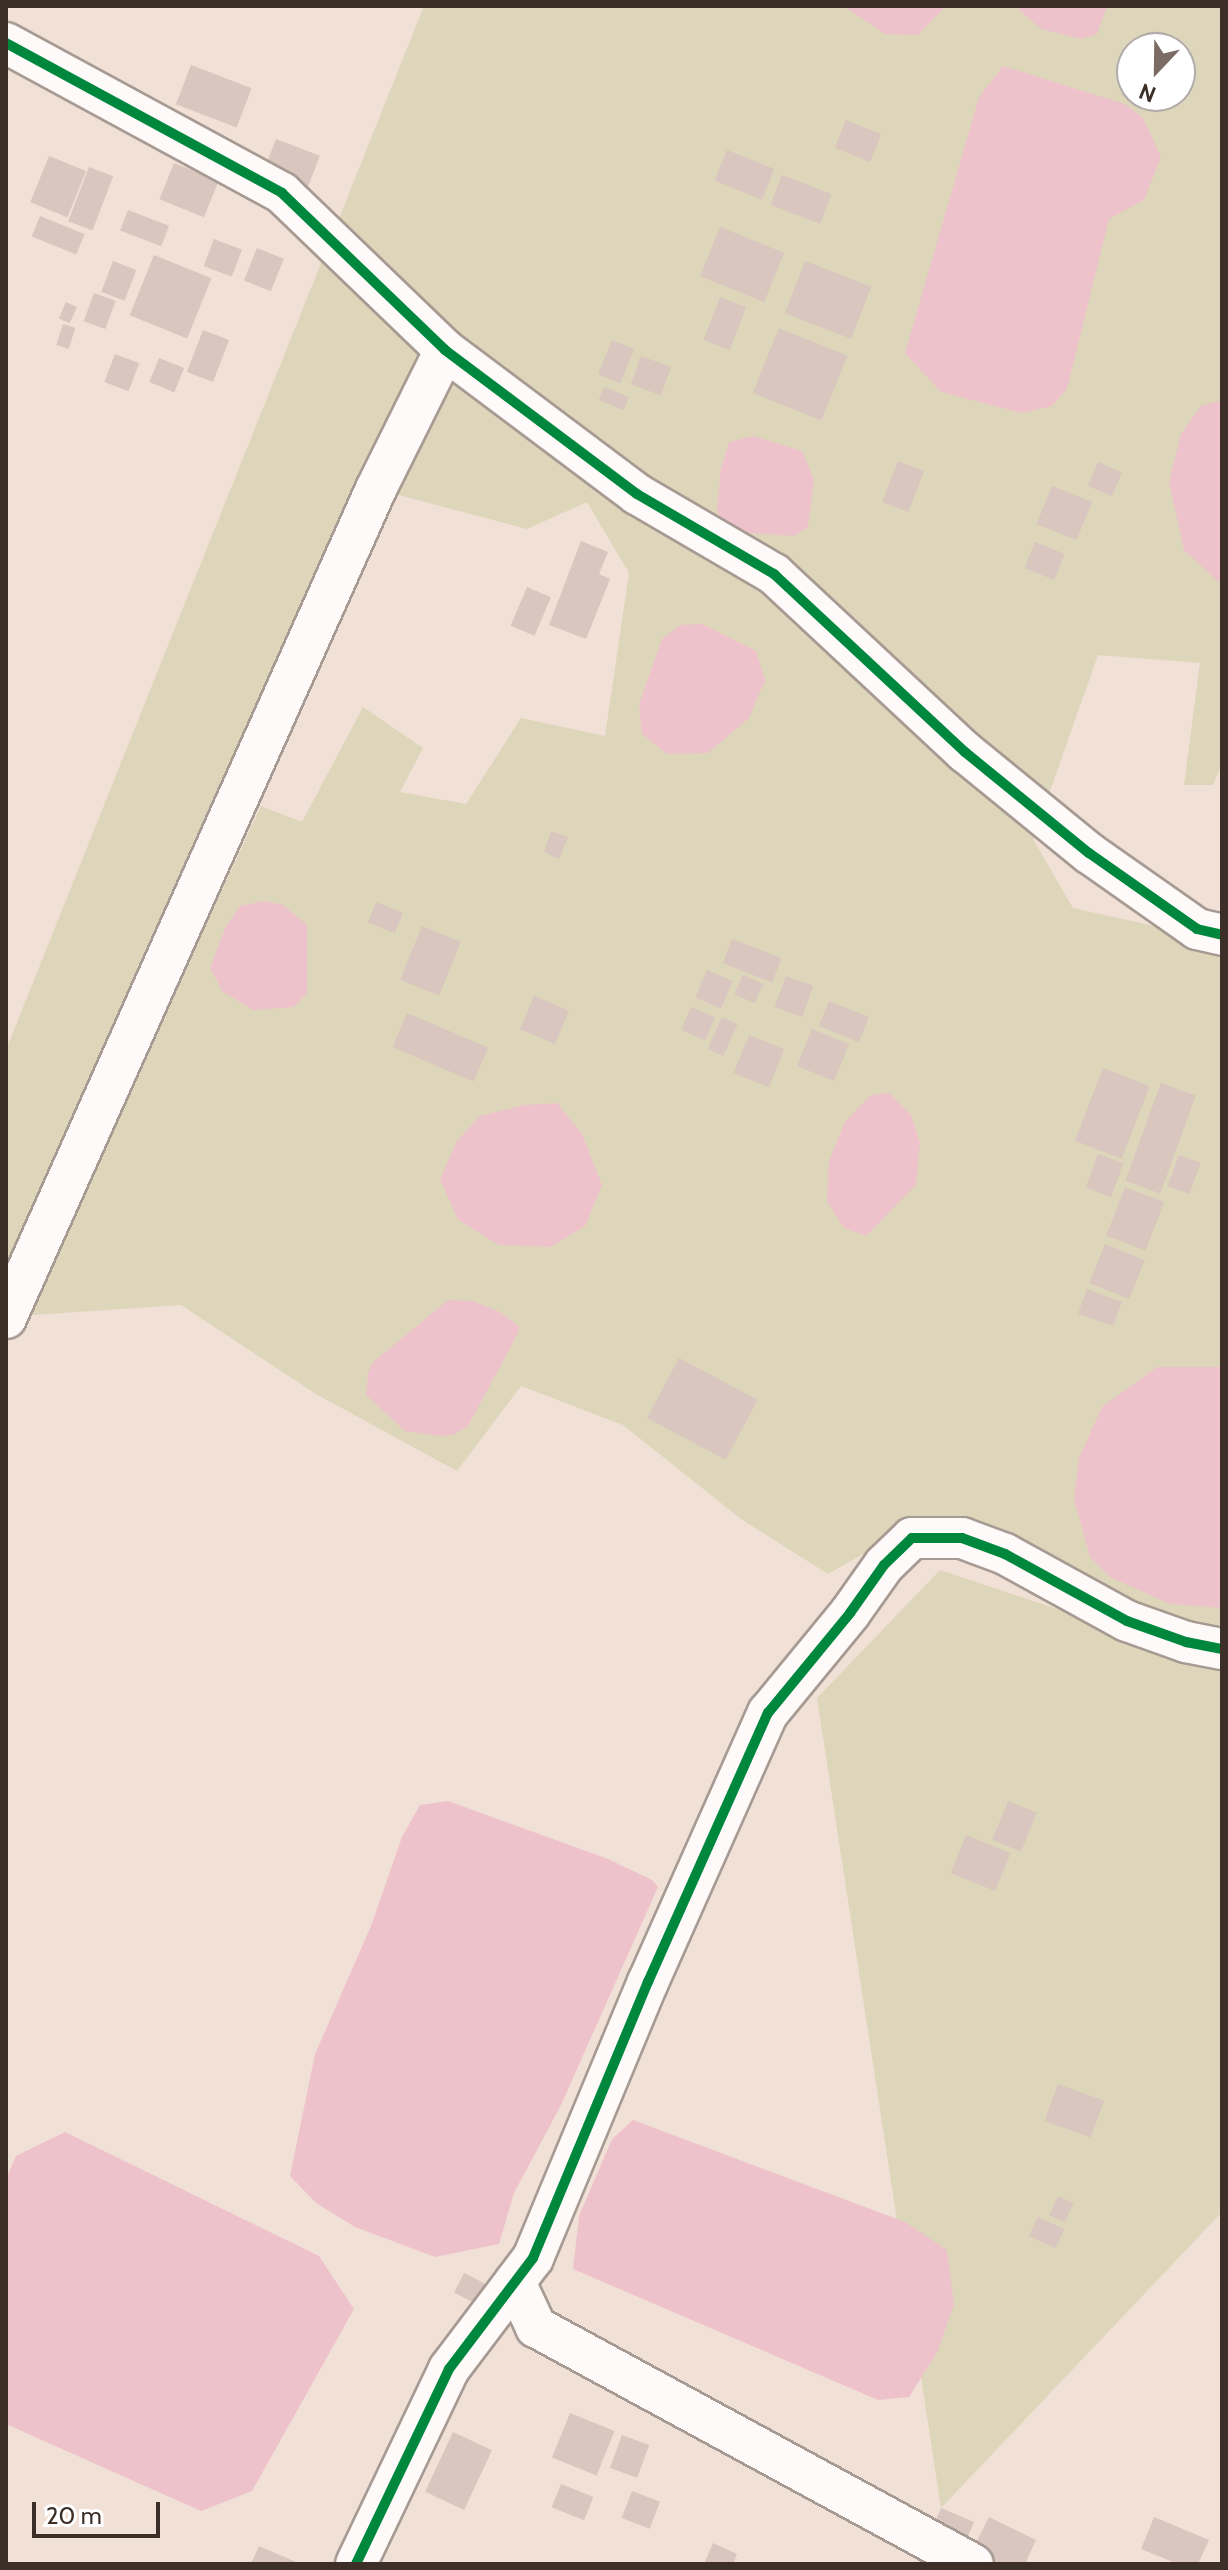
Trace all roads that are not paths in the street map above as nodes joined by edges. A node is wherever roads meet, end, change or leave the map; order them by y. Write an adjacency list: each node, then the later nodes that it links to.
1 (6, 43): 2 (street)
2 (445, 350): 3 (street); 4 (street)
3 (1222, 935)
4 (6, 1318)
5 (1222, 1649): 6 (street)
6 (515, 2282): 7 (street); 8 (street)
7 (356, 2564)
8 (973, 2564)

